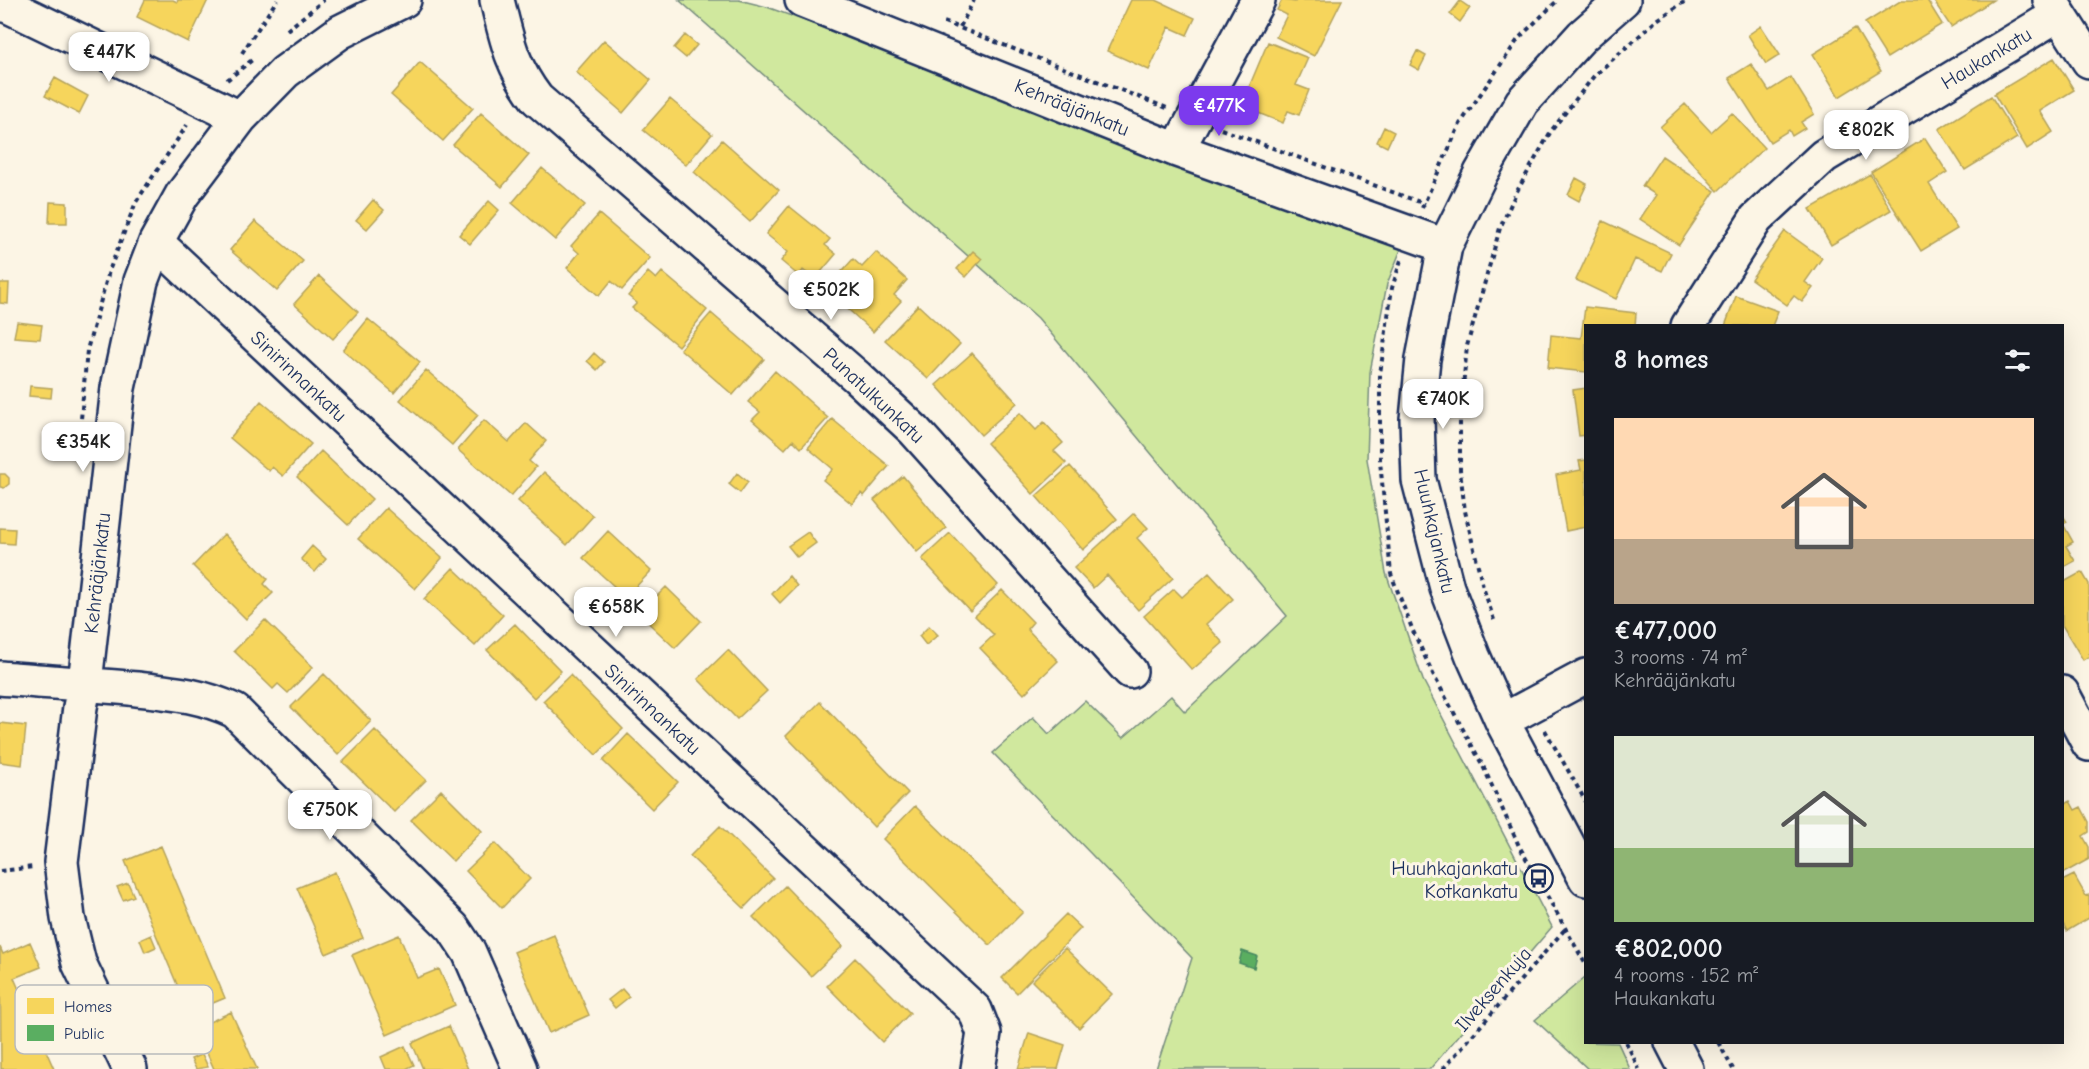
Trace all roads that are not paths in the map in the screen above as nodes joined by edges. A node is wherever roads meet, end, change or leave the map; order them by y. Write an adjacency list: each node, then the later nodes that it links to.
1 (404, 0): 9 (street, Kehrääjänkatu)
2 (497, 0): 14 (street, Punatulkunkatu)
3 (802, 0): 10 (street, Kehrääjänkatu)
4 (1258, 0): 10 (street)
5 (1623, 0): 12 (street, Huuhkajankatu)
6 (0, 2): 9 (street)
7 (2054, 7): 8 (street); 13 (street, Haukankatu)
8 (2089, 61)
9 (240, 118): 11 (street, Kehrääjänkatu)
10 (1177, 150): 12 (street, Kehrääjänkatu)
11 (156, 242): 17 (street, Kehrääjänkatu); 27 (street, Sinirinnankatu)
12 (1445, 246): 19 (street, Huuhkajankatu)
13 (1689, 324)
14 (1130, 671)
15 (1584, 677): 19 (street)
16 (0, 678): 17 (street)
17 (85, 683): 22 (street, Kehrääjänkatu); 26 (street)
18 (2064, 697): 20 (street)
19 (1502, 721): 21 (street, Huuhkajankatu)
20 (2089, 744)
21 (1584, 875)
22 (90, 985)
23 (1673, 1044): 28 (street)
24 (123, 1054): 25 (street, Kehrääjänkatu)
25 (130, 1069)
26 (520, 1069)
27 (978, 1069)
28 (1686, 1069)

